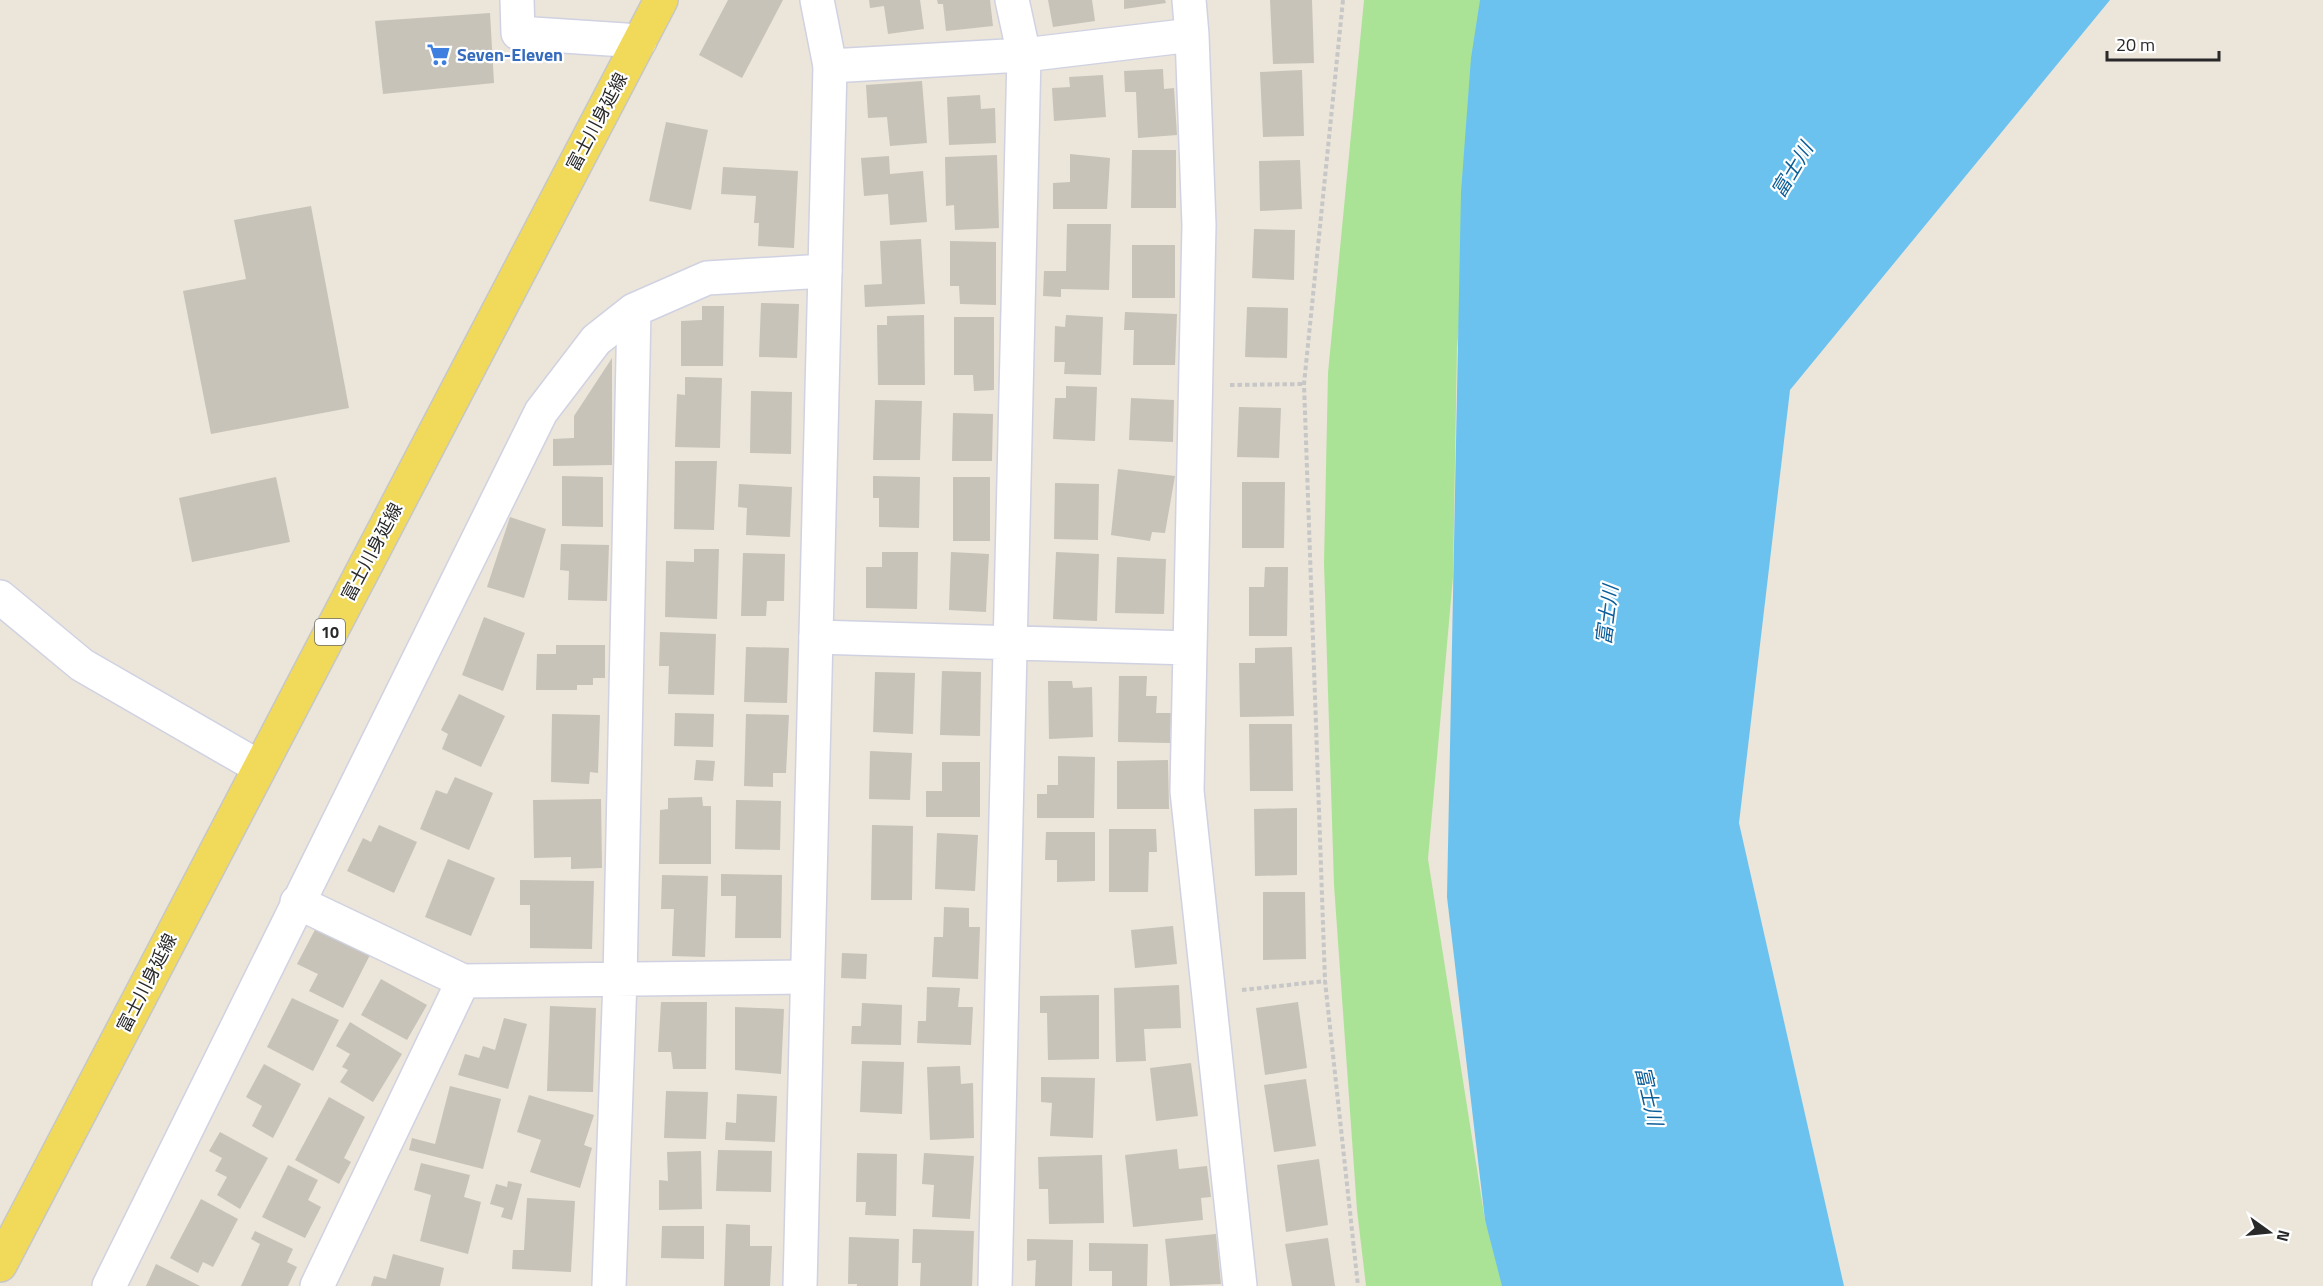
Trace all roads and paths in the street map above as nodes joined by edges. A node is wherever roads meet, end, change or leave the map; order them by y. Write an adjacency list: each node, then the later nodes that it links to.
1 (518, 0): 8 (street)
2 (661, 0): 8 (main road, 富士川身延線 / 10)
3 (817, 0): 10 (street)
4 (1012, 0): 9 (street)
5 (1189, 0): 7 (street)
6 (1343, 0): 13 (path)
7 (1192, 35): 9 (street); 14 (street)
8 (640, 41): 19 (main road, 富士川身延線 / 10)
9 (1024, 55): 10 (street); 17 (street)
10 (830, 66): 11 (street)
11 (825, 271): 12 (street); 16 (street)
12 (634, 310): 20 (street); 22 (street)
13 (1304, 384): 14 (path); 24 (path)
14 (1196, 385): 18 (street)
15 (0, 597): 19 (street)
16 (816, 637): 17 (street); 21 (street)
17 (1010, 644): 18 (street); 31 (street)
18 (1190, 648): 25 (street)
19 (259, 767): 26 (main road, 富士川身延線 / 10)
20 (297, 902): 23 (street); 27 (street)
21 (807, 977): 22 (street); 30 (street)
22 (620, 979): 23 (street); 29 (street)
23 (463, 981): 28 (street)
24 (1325, 981): 25 (path); 33 (path)
25 (1209, 993): 32 (street)
26 (0, 1265)
27 (109, 1286)
28 (317, 1286)
29 (609, 1286)
30 (800, 1286)
31 (995, 1286)
32 (1240, 1286)
33 (1358, 1286)

